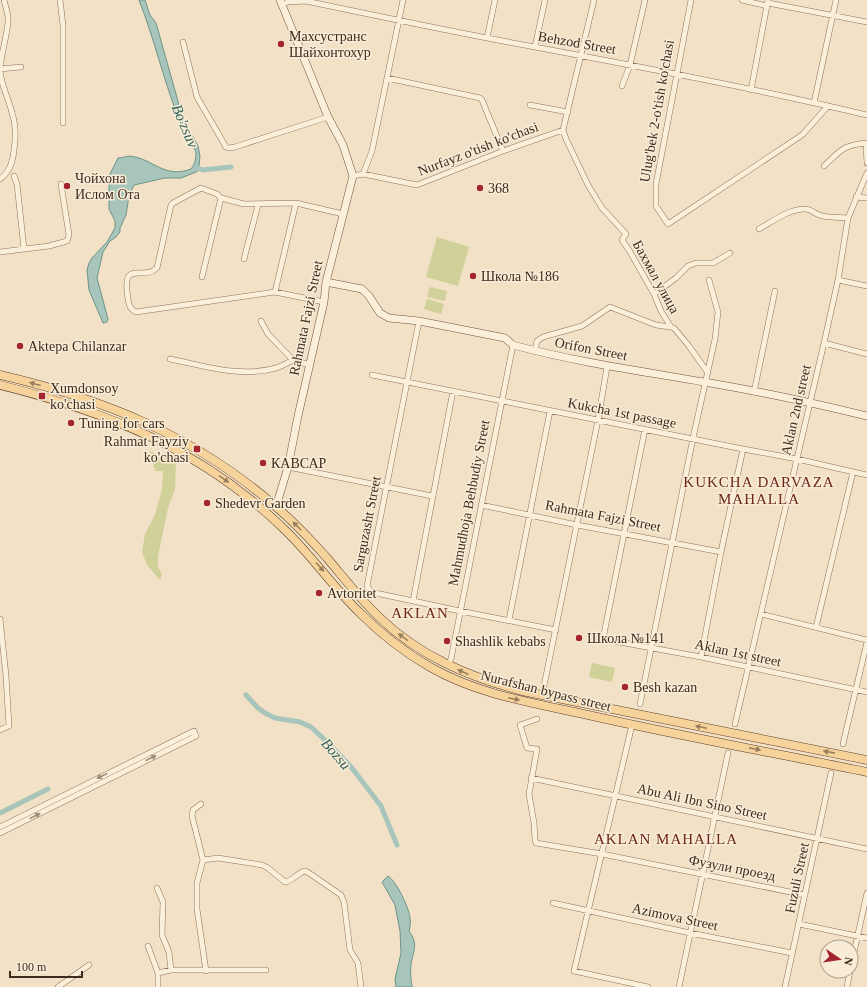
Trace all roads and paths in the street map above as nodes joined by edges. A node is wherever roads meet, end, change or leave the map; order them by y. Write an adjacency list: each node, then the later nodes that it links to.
1 (4, 0): 23 (street)
2 (60, 0): 34 (street)
3 (403, 0): 15 (street)
4 (495, 0): 17 (street)
5 (545, 0): 19 (street)
6 (594, 0): 20 (street)
7 (645, 0): 21 (street)
8 (691, 0): 24 (street, Ulug'bek 2-o'tish ko'chasi)
9 (742, 0): 13 (street)
10 (836, 0): 14 (street)
11 (306, 1): 12 (street, Behzod Street); 15 (street, Behzod Street)
12 (281, 2): 33 (street)
13 (768, 3): 14 (street); 27 (street)
14 (833, 15): 16 (street); 28 (street)
15 (398, 20): 17 (street, Behzod Street); 25 (street)
16 (867, 22)
17 (487, 38): 19 (street, Behzod Street)
18 (183, 42): 33 (street)
19 (535, 47): 20 (street, Behzod Street)
20 (581, 56): 21 (street, Behzod Street); 31 (street)
21 (630, 65): 24 (street, Behzod Street); 26 (street)
22 (21, 67): 23 (street)
23 (0, 69): 44 (street)
24 (676, 74): 27 (street, Behzod Street); 30 (street, Ulug'bek 2-o'tish ko'chasi)
25 (387, 78): 37 (street); 40 (street)
26 (622, 86)
27 (751, 90): 28 (street, Behzod Street)
28 (814, 103): 30 (street, Behzod Street)
29 (530, 104): 31 (street)
30 (828, 106): 32 (street, Behzod Street)
31 (568, 112): 35 (street)
32 (867, 115)
33 (328, 117): 43 (street)
34 (63, 123)
35 (563, 130): 37 (street, Nurfayz o'tish ko'chasi); 65 (street, Бахмал улица)
36 (866, 143): 38 (street); 39 (street)
37 (503, 151): 40 (street, Nurfayz o'tish ko'chasi)
38 (867, 163)
39 (824, 166)
40 (363, 174): 43 (street, Nurfayz o'tish ko'chasi)
41 (867, 174): 46 (street, Аklаn 2nd street)
42 (14, 176): 54 (street)
43 (353, 176): 51 (street, Rahmata Fajzi Street)
44 (0, 179)
45 (61, 184): 54 (street)
46 (856, 196): 48 (street); 52 (street, Аklаn 2nd street)
47 (221, 198): 50 (street); 58 (street); 63 (street)
48 (867, 198)
49 (296, 203): 50 (street); 51 (street); 63 (street)
50 (258, 205): 57 (street)
51 (343, 214): 61 (street, Rahmata Fajzi Street)
52 (848, 218): 53 (street); 60 (street, Аklаn 2nd street)
53 (759, 229)
54 (24, 249): 55 (street)
55 (0, 252)
56 (730, 253): 65 (street)
57 (244, 259)
58 (202, 277)
59 (709, 280): 78 (street)
60 (838, 280): 62 (street); 70 (street, Аklаn 2nd street)
61 (326, 282): 66 (street, Rahmata Fajzi Street); 68 (street, Orifon Street)
62 (867, 286)
63 (275, 292): 66 (street)
64 (775, 292): 85 (street)
65 (654, 294): 69 (street, Бахмал улица)
66 (324, 302): 76 (street, Rahmata Fajzi Street)
67 (261, 321): 75 (street)
68 (419, 321): 71 (street, Orifon Street); 81 (street, Sarguzasht Street)
69 (671, 326): 72 (street, Бахмал улица); 78 (street, Бахмал улица)
70 (824, 343): 73 (street); 88 (street, Аklаn 2nd street)
71 (513, 345): 72 (street, Orifon Street); 87 (street, Mahmudhoja Behbudiy Street)
72 (535, 351): 77 (street, Orifon Street)
73 (867, 354)
74 (170, 359): 75 (street)
75 (293, 360): 76 (street)
76 (310, 365): 99 (street, Rahmata Fajzi Street)
77 (608, 367): 82 (street, Orifon Street); 92 (street)
78 (708, 373): 82 (street)
79 (0, 375): 86 (main road, Nurafshan bypass street, one-way to 79)
80 (372, 375): 81 (street, Kukcha 1st passage)
81 (406, 382): 84 (street, Kukcha 1st passage); 102 (street, Sarguzasht Street)
82 (705, 382): 85 (street, Orifon Street); 94 (street)
83 (0, 385): 89 (main road, Nurafshan bypass street)
84 (453, 392): 87 (street, Kukcha 1st passage); 103 (street)
85 (754, 392): 88 (street, Orifon Street)
86 (76, 396): 89 (main road); 95 (main road, Nurafshan bypass street)
87 (501, 402): 90 (street, Kukcha 1st passage); 105 (street, Mahmudhoja Behbudiy Street)
88 (810, 403): 91 (street, Orifon Street); 98 (street, Аklаn 2nd street)
89 (73, 405): 97 (main road, Nurafshan bypass street)
90 (550, 411): 92 (street, Kukcha 1st passage); 106 (street)
91 (867, 416)
92 (598, 420): 93 (street, Kukcha 1st passage); 107 (street)
93 (645, 429): 94 (street, Kukcha 1st passage); 108 (street)
94 (693, 438): 96 (street, Kukcha 1st passage); 109 (street)
95 (184, 441): 97 (main road); 104 (main road, Nurafshan bypass street)
96 (743, 449): 98 (street, Kukcha 1st passage); 110 (street)
97 (179, 451): 117 (main road, Nurafshan bypass street, one-way to 117)
98 (797, 459): 100 (street, Kukcha 1st passage); 113 (street, Аklаn 2nd street)
99 (288, 467): 102 (street); 104 (street, Rahmata Fajzi Street)
100 (854, 472): 101 (street, Kukcha 1st passage); 118 (street)
101 (867, 475)
102 (386, 486): 103 (street); 111 (street, Sarguzasht Street)
103 (432, 496): 111 (street)
104 (275, 506): 114 (main road, Nurafshan bypass street, one-way to 104)
105 (481, 506): 106 (street, Rahmata Fajzi Street); 112 (street, Mahmudhoja Behbudiy Street)
106 (529, 515): 107 (street, Rahmata Fajzi Street); 116 (street)
107 (577, 526): 108 (street, Rahmata Fajzi Street); 119 (street)
108 (624, 534): 109 (street, Rahmata Fajzi Street); 121 (street, Aklan 1st street)
109 (673, 542): 110 (street, Rahmata Fajzi Street); 121 (street)
110 (721, 552): 123 (street)
111 (412, 601): 112 (street, Sarguzasht Street)
112 (460, 611): 116 (street, Sarguzasht Street); 125 (street, Mahmudhoja Behbudiy Street)
113 (761, 614): 118 (street); 126 (street, Аklаn 2nd street)
114 (380, 618): 117 (main road); 122 (main road, Nurafshan bypass street, one-way to 114)
115 (0, 619): 134 (street)
116 (509, 620): 119 (street, Sarguzasht Street)
117 (372, 625): 124 (main road, Nurafshan bypass street)
118 (816, 628): 120 (street)
119 (556, 630): 127 (street)
120 (867, 641): 128 (street)
121 (651, 647): 123 (street, Aklan 1st street); 130 (street)
122 (423, 651): 124 (main road); 125 (main road, Nurafshan bypass street)
123 (701, 657): 126 (street, Aklan 1st street)
124 (417, 659): 133 (main road, Nurafshan bypass street, one-way to 133)
125 (448, 665): 137 (main road, Nurafshan bypass street, one-way to 125)
126 (749, 667): 128 (street, Aklan 1st street); 132 (street, Аklаn 2nd street)
127 (544, 686)
128 (856, 690): 129 (street, Aklan 1st street); 135 (street)
129 (867, 692)
130 (640, 704)
131 (536, 719): 140 (street)
132 (735, 724)
133 (632, 725): 138 (main road, Nurafshan bypass street, one-way to 138); 141 (street)
134 (0, 730)
135 (843, 744)
136 (728, 753): 143 (street)
137 (867, 760)
138 (867, 772)
139 (831, 773): 146 (street, Fuzuli Street)
140 (531, 778): 141 (street, Abu Ali Ibn Sino Street); 148 (street, Фузули проезд)
141 (615, 796): 143 (street, Abu Ali Ibn Sino Street); 148 (street)
142 (201, 804): 149 (street)
143 (715, 817): 146 (street, Abu Ali Ibn Sino Street); 150 (street)
144 (0, 827): 145 (street, one-way to 144)
145 (0, 833)
146 (818, 838): 147 (street, Abu Ali Ibn Sino Street); 153 (street, Fuzuli Street)
147 (867, 849)
148 (602, 854): 150 (street, Фузули проезд); 155 (street)
149 (203, 860): 166 (street); 170 (street)
150 (703, 875): 153 (street, Фузули проезд); 157 (street)
151 (157, 888): 164 (street)
152 (867, 893): 158 (street)
153 (805, 895): 156 (street, Fuzuli Street)
154 (553, 903): 155 (street, Azimova Street)
155 (588, 911): 157 (street, Azimova Street); 171 (street)
156 (800, 924): 158 (street); 162 (street, Fuzuli Street)
157 (690, 933): 162 (street, Azimova Street); 172 (street)
158 (858, 936): 159 (street); 160 (street)
159 (867, 938)
160 (857, 939)
161 (148, 946): 167 (street)
162 (792, 953): 173 (street, Fuzuli Street)
163 (89, 965): 168 (street)
164 (171, 970): 166 (street); 167 (street)
165 (266, 970): 166 (street)
166 (206, 971)
167 (158, 973): 169 (street)
168 (58, 987)
169 (158, 987)
170 (361, 987)
171 (648, 987)
172 (679, 987)
173 (786, 987)

